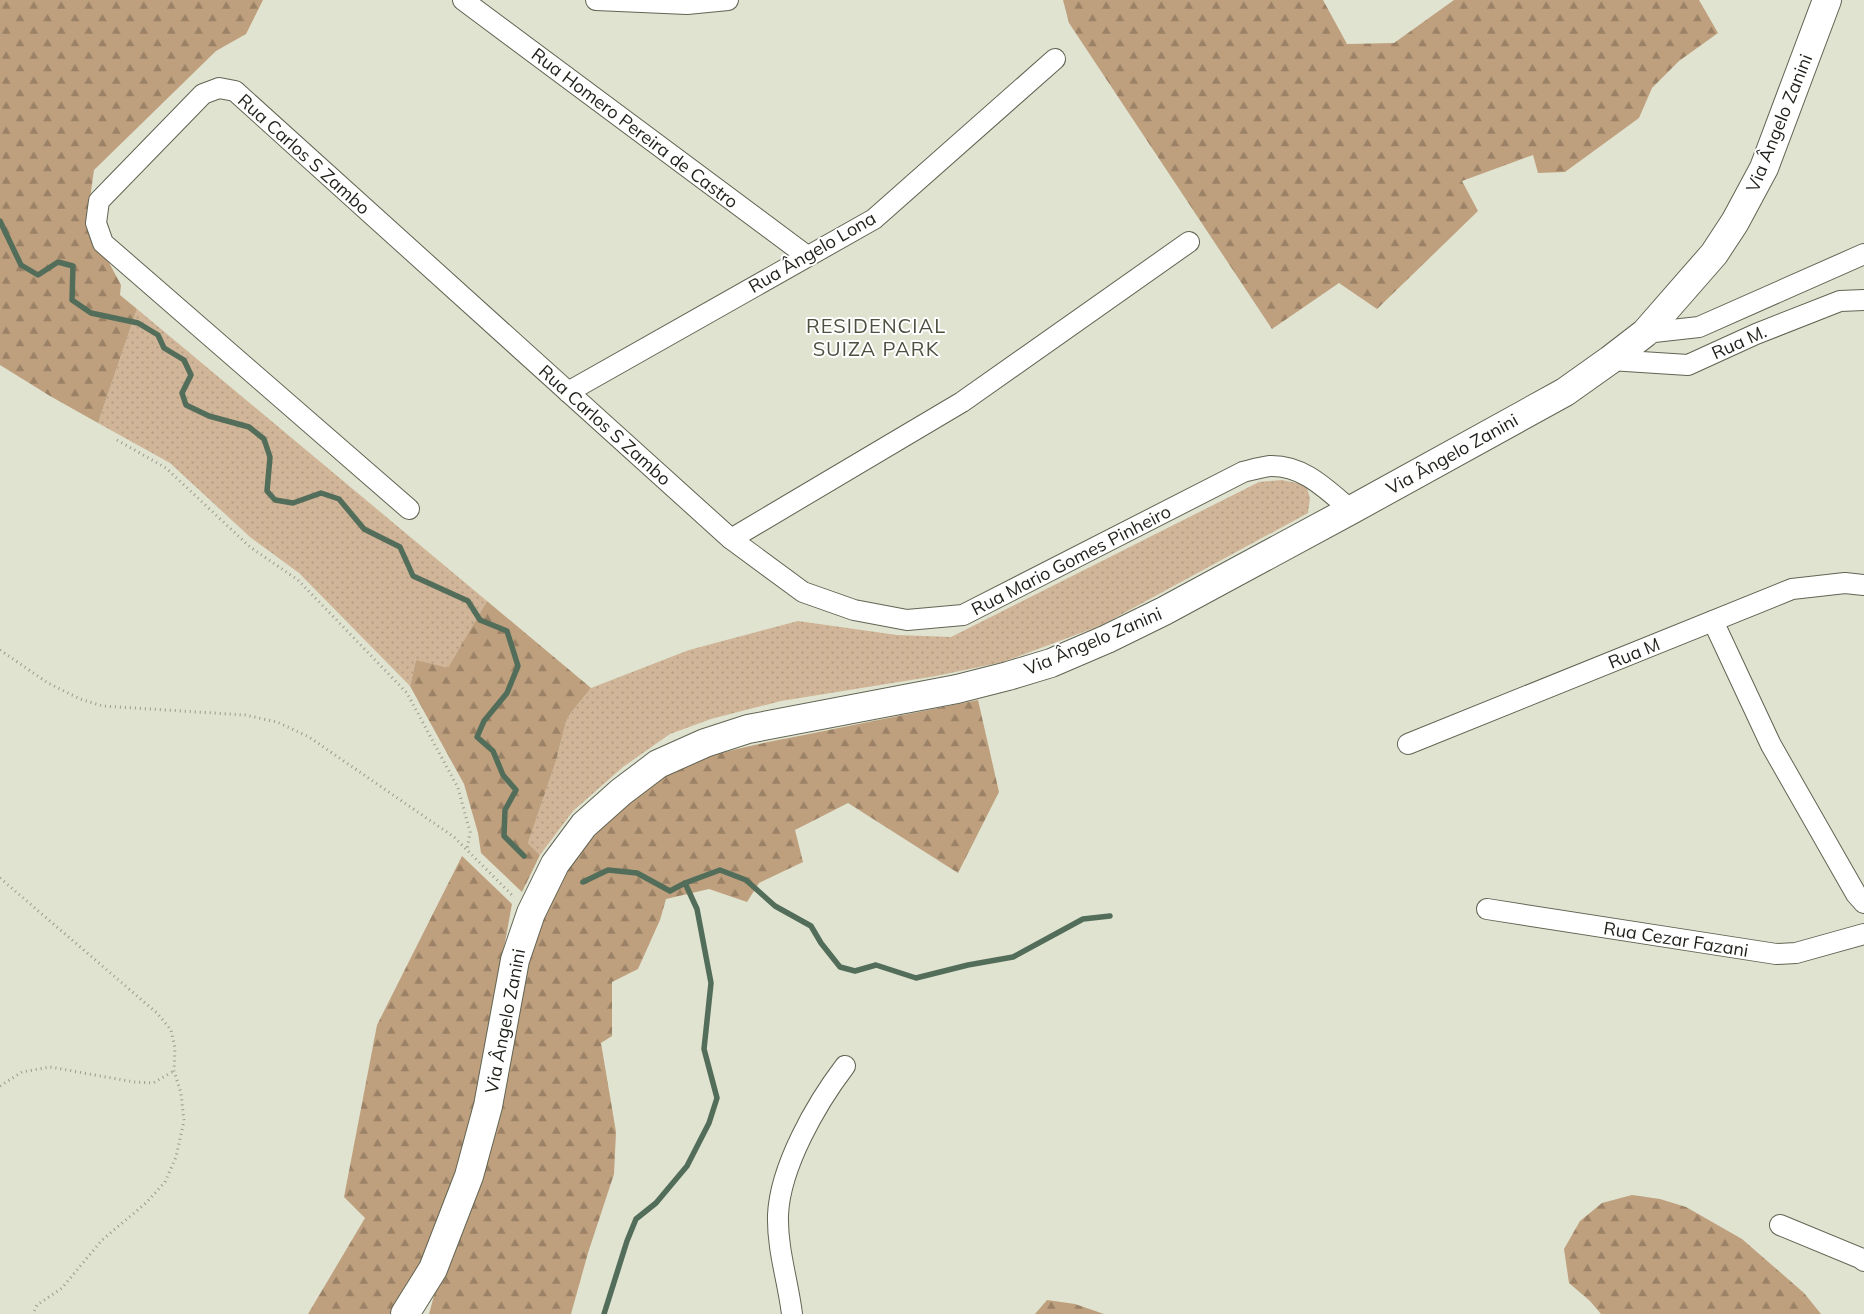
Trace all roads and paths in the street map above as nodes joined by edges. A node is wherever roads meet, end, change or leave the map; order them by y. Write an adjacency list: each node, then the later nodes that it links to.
1 (463, 0): 8 (street, Rua Homero Pereira de Castro)
2 (596, 0): 3 (street)
3 (728, 0)
4 (1827, 0): 10 (street, Via Ângelo Zanini)
5 (1055, 59): 8 (street, Rua Ângelo Lona)
6 (1189, 242): 16 (street)
7 (1864, 254): 10 (street)
8 (807, 256): 12 (street, Rua Ângelo Lona)
9 (1864, 300): 11 (street, Rua M.)
10 (1645, 334): 11 (street, Via Ângelo Zanini)
11 (1610, 360): 15 (street, Via Ângelo Zanini)
12 (568, 392): 14 (street, Rua Carlos S Zambo); 16 (street, Rua Carlos S Zambo)
13 (117, 440): 21 (path)
14 (409, 510)
15 (1351, 510): 16 (street, Rua Mario Gomes Pinheiro); 25 (street, Via Ângelo Zanini)
16 (731, 539)
17 (1864, 585): 18 (street, Rua M)
18 (1713, 621): 20 (street, Rua M); 23 (street)
19 (0, 650): 21 (path)
20 (1408, 744)
21 (467, 850): 25 (path)
22 (0, 878): 28 (path)
23 (1864, 903)
24 (1487, 909): 26 (street, Rua Cezar Fazani)
25 (531, 913): 32 (street, Via Ângelo Zanini)
26 (1864, 934)
27 (845, 1066): 36 (street)
28 (174, 1071): 29 (path); 33 (path)
29 (0, 1086)
30 (1780, 1225): 31 (street)
31 (1864, 1261)
32 (433, 1268): 34 (street, Via Ângelo Zanini); 35 (street)
33 (33, 1314)
34 (405, 1314)
35 (420, 1314)
36 (792, 1314)

